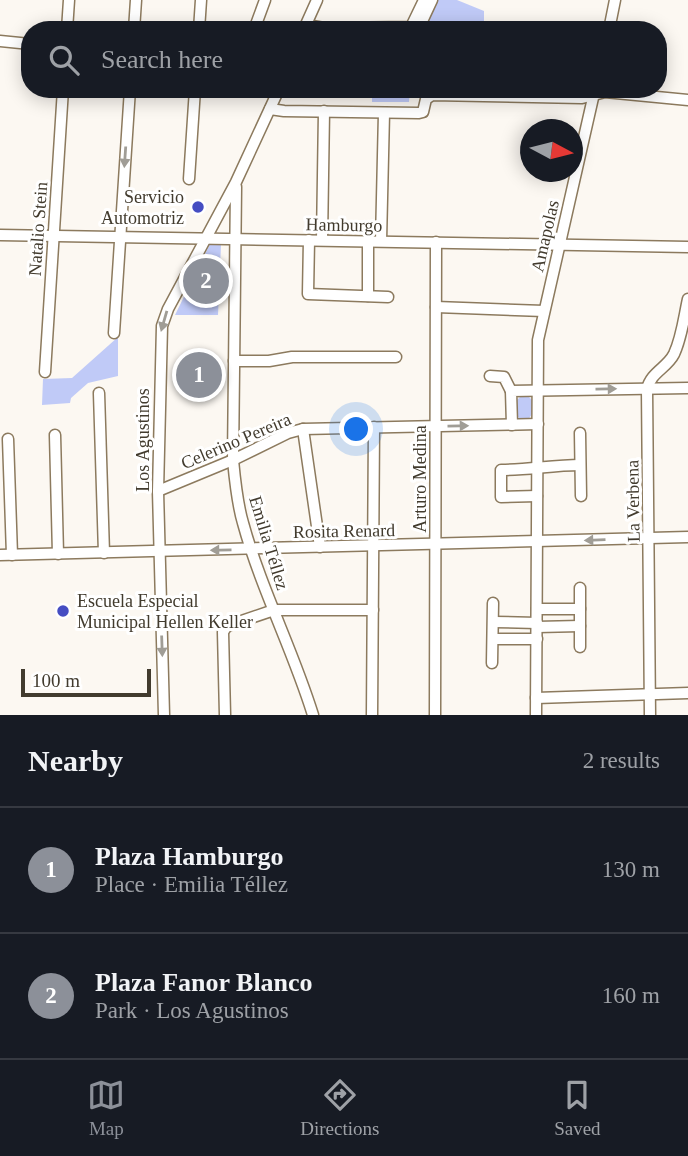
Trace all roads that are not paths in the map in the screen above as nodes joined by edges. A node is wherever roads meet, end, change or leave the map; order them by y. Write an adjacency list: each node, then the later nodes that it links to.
1 (69, 0): 9 (street)
2 (136, 0): 10 (street)
3 (201, 0): 11 (street)
4 (265, 0): 12 (street)
5 (317, 0): 13 (street)
6 (424, 0): 14 (street)
7 (432, 0): 15 (street)
8 (615, 0): 16 (street)
9 (68, 21)
10 (135, 21)
11 (200, 21)
12 (257, 21)
13 (308, 21)
14 (414, 21)
15 (422, 21)
16 (611, 21)
17 (0, 41): 18 (street)
18 (21, 43)
19 (63, 98): 33 (street, Natalio Stein)
20 (129, 98): 34 (street, one-way to 34)
21 (194, 98): 30 (street)
22 (275, 98): 27 (street, Emilia Téllez)
23 (428, 98): 29 (street)
24 (593, 98): 42 (street, Amapolas)
25 (667, 98): 26 (street)
26 (688, 100)
27 (270, 109): 28 (street); 31 (street, Emilia Téllez)
28 (324, 111): 29 (street); 38 (street)
29 (384, 113): 40 (street)
30 (189, 179)
31 (236, 183): 35 (street, Los Agustinos); 36 (street, Emilia Téllez)
32 (0, 234): 33 (street, Hamburgo)
33 (54, 236): 34 (street, Hamburgo); 53 (street, Natalio Stein)
34 (120, 237): 35 (street, Hamburgo); 50 (street)
35 (205, 238): 36 (street, Hamburgo); 71 (street, Los Agustinos, one-way to 71)
36 (235, 239): 37 (street, Hamburgo); 52 (street, Emilia Téllez)
37 (309, 240): 38 (street, Hamburgo); 44 (street)
38 (322, 240): 39 (street, Hamburgo)
39 (368, 241): 40 (street, Hamburgo); 44 (street)
40 (381, 241): 41 (street, Hamburgo)
41 (436, 242): 42 (street, Hamburgo); 47 (street, Arturo Medina)
42 (560, 245): 43 (street, Hamburgo); 48 (street, Amapolas)
43 (688, 247)
44 (368, 296): 45 (street)
45 (388, 297)
46 (688, 299): 49 (street)
47 (436, 307): 48 (street); 62 (street, Arturo Medina)
48 (544, 310): 58 (street, Amapolas)
49 (686, 314): 56 (street)
50 (114, 333)
51 (396, 357): 52 (street)
52 (234, 361): 68 (street, Emilia Téllez)
53 (45, 372)
54 (490, 376): 57 (street)
55 (688, 388): 56 (street)
56 (647, 389): 58 (street, one-way to 56); 75 (street, La Verbena)
57 (511, 391): 58 (street); 61 (street)
58 (538, 391): 60 (street, Amapolas)
59 (99, 393): 82 (street)
60 (538, 424): 61 (street, Celerino Pereira); 70 (street, Amapolas)
61 (512, 425): 62 (street, Celerino Pereira, one-way to 61)
62 (436, 426): 63 (street, Celerino Pereira); 77 (street, Arturo Medina)
63 (374, 427): 64 (street, Celerino Pereira); 78 (street)
64 (303, 429): 68 (street, Celerino Pereira); 79 (street)
65 (580, 433): 69 (street)
66 (55, 435): 83 (street)
67 (8, 439): 85 (street)
68 (233, 460): 71 (street, Celerino Pereira); 80 (street, Emilia Téllez)
69 (580, 465): 70 (street); 73 (street)
70 (538, 468): 72 (street, Amapolas); 72 (street)
71 (158, 491): 81 (street, Los Agustinos)
72 (537, 496): 76 (street, Amapolas)
73 (581, 496)
74 (688, 537): 75 (street, Rosita Renard)
75 (649, 538): 76 (street, Rosita Renard, one-way to 76); 100 (street, La Verbena)
76 (538, 542): 77 (street, Rosita Renard); 91 (street, Amapolas)
77 (435, 544): 78 (street, Rosita Renard); 106 (street, Arturo Medina)
78 (373, 546): 79 (street, Rosita Renard); 90 (street)
79 (320, 547): 80 (street, Rosita Renard)
80 (251, 548): 81 (street, Rosita Renard, one-way to 81); 89 (street, Emilia Téllez)
81 (160, 551): 82 (street, Rosita Renard); 102 (street, Los Agustinos, one-way to 102)
82 (104, 553): 83 (street, Rosita Renard)
83 (58, 554): 85 (street, Rosita Renard)
84 (0, 555): 85 (street, Rosita Renard)
85 (12, 555)
86 (580, 587): 88 (street)
87 (494, 603): 92 (street)
88 (580, 609): 91 (street); 94 (street)
89 (274, 610): 90 (street); 103 (street); 104 (street, Emilia Téllez)
90 (373, 610): 105 (street)
91 (537, 610): 93 (street, Amapolas)
92 (494, 622): 93 (street); 95 (street)
93 (537, 625): 94 (street); 96 (street, Amapolas)
94 (580, 626): 97 (street)
95 (493, 639): 96 (street); 98 (street)
96 (537, 639): 101 (street, Amapolas)
97 (580, 648)
98 (492, 663)
99 (688, 693): 100 (street)
100 (650, 694): 101 (street); 108 (street, La Verbena)
101 (536, 698): 107 (street, Amapolas)
102 (164, 715)
103 (225, 715)
104 (313, 715)
105 (372, 715)
106 (435, 715)
107 (536, 715)
108 (650, 715)

